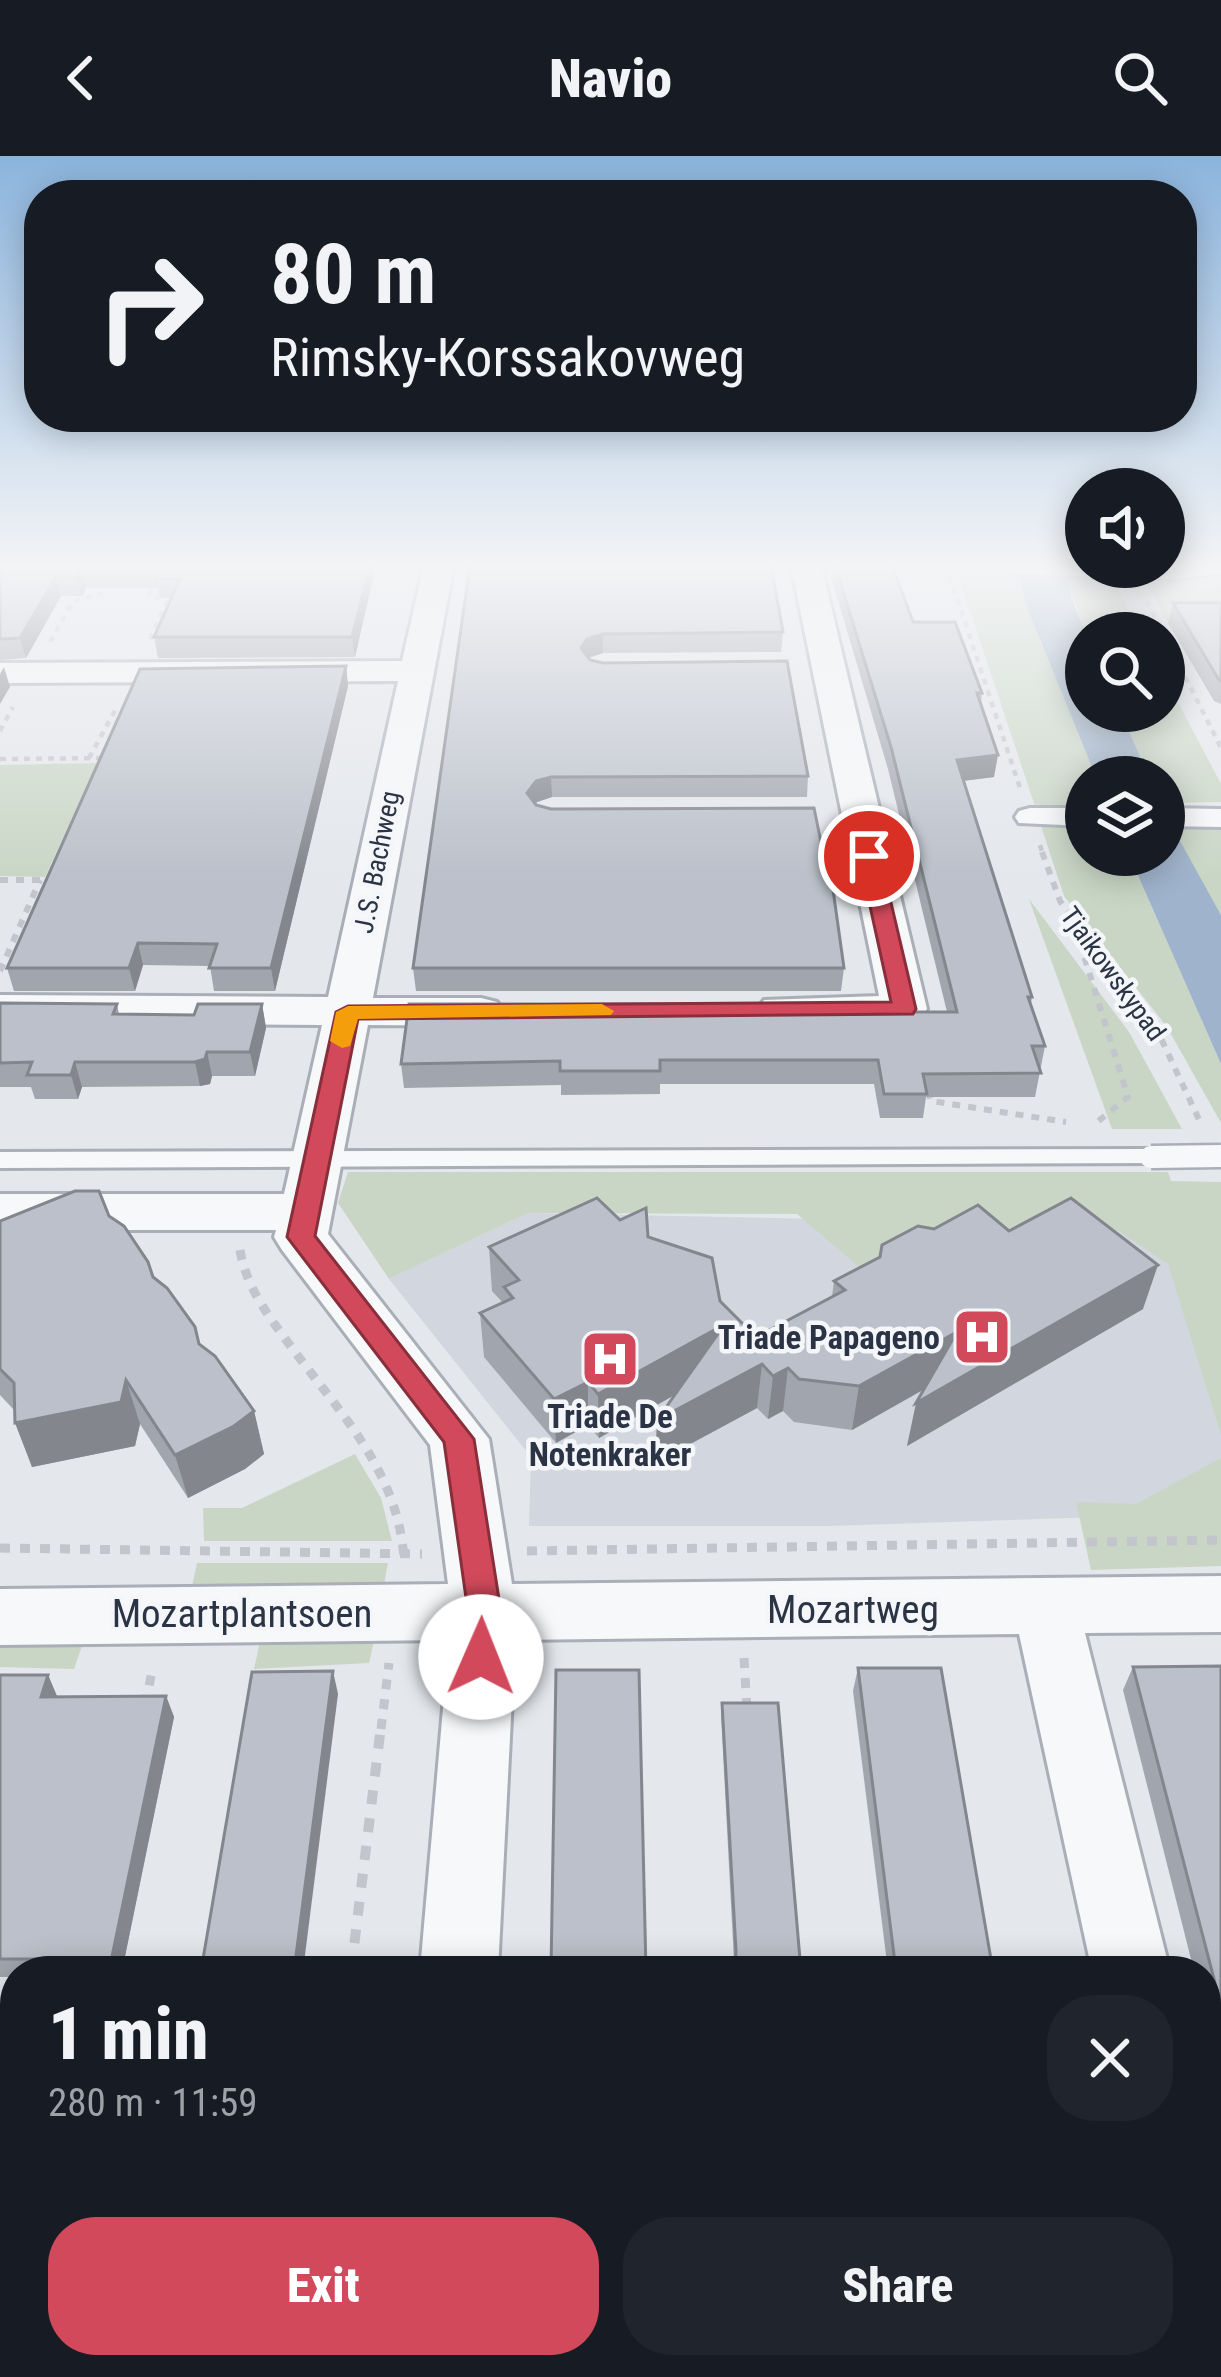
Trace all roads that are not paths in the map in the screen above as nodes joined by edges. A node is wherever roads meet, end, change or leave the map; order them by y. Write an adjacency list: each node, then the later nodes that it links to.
1 (816, 669): 5 (street)
2 (415, 671): 3 (street); 13 (street, J.S. Bachweg)
3 (0, 673)
4 (812, 813): 5 (street)
5 (859, 813): 11 (street)
6 (1030, 817): 7 (street)
7 (1065, 817)
8 (1185, 818): 9 (street)
9 (1221, 818)
10 (0, 1009): 13 (street)
11 (745, 1010)
12 (515, 1011): 13 (street)
13 (348, 1012): 16 (street, J.S. Bachweg)
14 (1215, 1149): 16 (lane, bridge)
15 (0, 1160): 16 (lane)
16 (313, 1185): 17 (street); 18 (street)
17 (0, 1212)
18 (480, 1582): 20 (street, Mozartweg); 21 (street, Mozartplantsoen); 22 (street)
19 (1221, 1604): 20 (street, Mozartweg)
20 (1046, 1608): 23 (street)
21 (0, 1617)
22 (460, 1956)
23 (1127, 1956)

